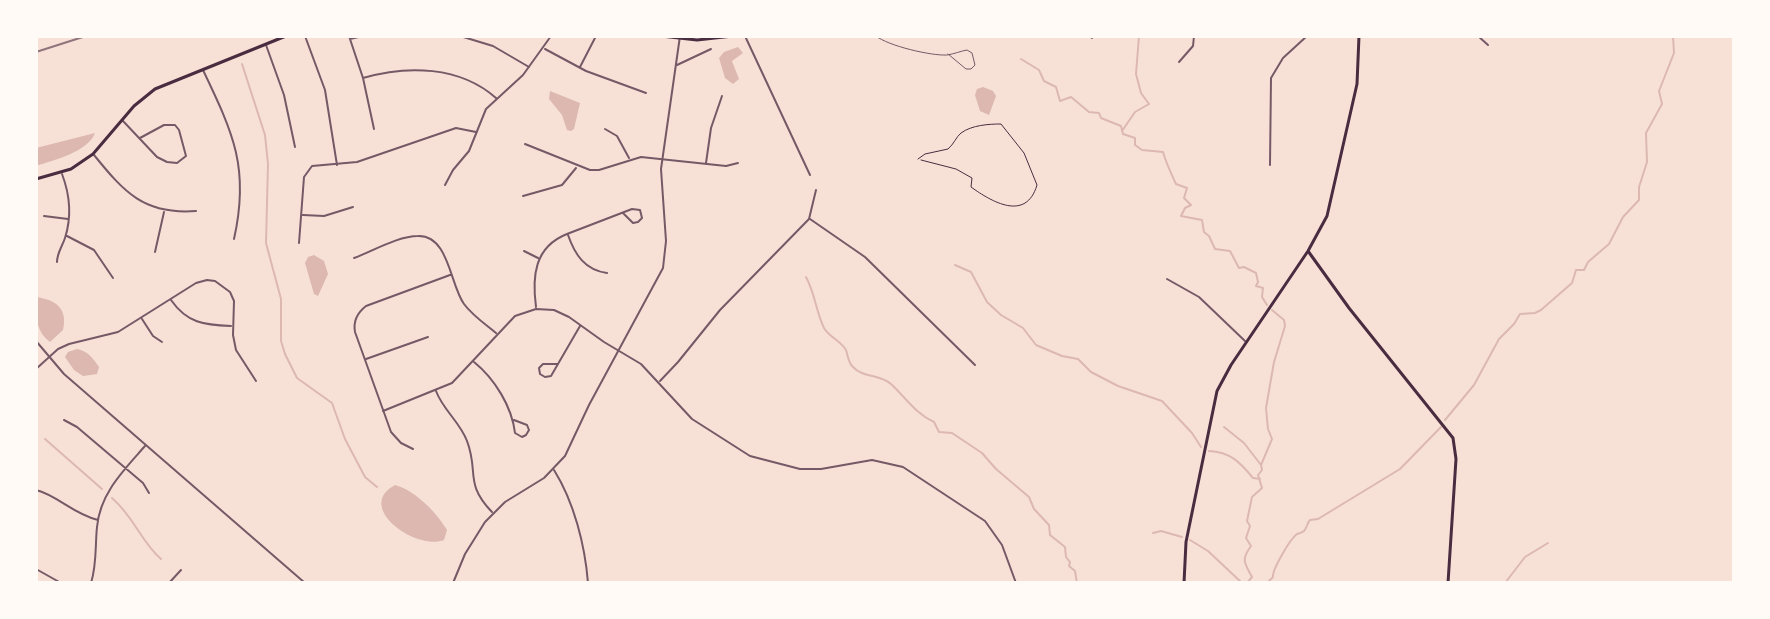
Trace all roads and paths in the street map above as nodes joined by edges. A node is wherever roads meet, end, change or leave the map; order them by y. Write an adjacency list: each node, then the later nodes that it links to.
1 (286, 36): 17 (main road)
2 (305, 36): 44 (street)
3 (363, 36): 15 (street)
4 (460, 36): 24 (street)
5 (551, 36): 19 (street)
6 (596, 36): 25 (street)
7 (661, 36): 16 (main road)
8 (733, 36): 16 (main road)
9 (745, 36): 48 (street)
10 (876, 36): 21 (lane)
11 (1194, 36): 22 (street)
12 (1307, 36): 45 (street)
13 (1359, 36): 66 (main road)
14 (1478, 36): 18 (street)
15 (349, 38): 27 (street)
16 (680, 38): 23 (street)
17 (266, 44): 26 (main road); 37 (street)
18 (1488, 45)
19 (544, 48): 24 (street); 25 (street)
20 (711, 49): 23 (street)
21 (948, 54): 21 (lane)
22 (1179, 62)
23 (676, 66): 40 (street)
24 (530, 67): 30 (street)
25 (579, 68): 28 (street)
26 (202, 69): 31 (main road); 63 (street)
27 (363, 78): 30 (street); 32 (street)
28 (646, 93)
29 (722, 96): 43 (street)
30 (497, 98): 34 (street)
31 (122, 120): 35 (street); 38 (main road)
32 (374, 129)
33 (605, 129): 39 (street)
34 (476, 132): 44 (street); 50 (street)
35 (140, 138): 35 (street)
36 (525, 144): 46 (street)
37 (295, 147)
38 (93, 154): 47 (main road); 54 (street)
39 (629, 159): 40 (street); 46 (street)
40 (662, 159): 43 (street); 85 (street)
41 (919, 160): 41 (path)
42 (738, 163): 43 (street)
43 (706, 164)
44 (337, 165): 57 (street)
45 (1270, 165)
46 (577, 167): 52 (street)
47 (62, 173): 49 (main road); 59 (street)
48 (810, 175)
49 (36, 179)
50 (445, 185)
51 (816, 190): 60 (street)
52 (523, 196)
53 (353, 207): 57 (street)
54 (164, 211): 55 (street); 67 (street)
55 (196, 211)
56 (623, 213): 56 (street); 61 (street)
57 (301, 214): 64 (street)
58 (44, 216): 59 (street)
59 (69, 219): 62 (street)
60 (809, 219): 90 (street); 93 (street)
61 (567, 234): 69 (street); 71 (street)
62 (66, 236): 70 (street); 73 (street)
63 (234, 239)
64 (299, 243)
65 (524, 251): 69 (street)
66 (1308, 251): 84 (main road); 116 (main road)
67 (155, 252)
68 (354, 258): 72 (street)
69 (539, 258): 76 (street)
70 (57, 262)
71 (607, 273)
72 (450, 275): 80 (street); 87 (street)
73 (113, 278)
74 (1167, 279): 84 (street)
75 (170, 299): 77 (street); 79 (street); 79 (street)
76 (536, 309): 78 (street); 80 (street)
77 (141, 318): 83 (street); 86 (street)
78 (581, 325): 85 (street); 89 (street)
79 (233, 327): 92 (street)
80 (497, 334): 88 (street)
81 (428, 337): 87 (street)
82 (36, 341): 86 (street)
83 (162, 342)
84 (1246, 342): 115 (main road)
85 (619, 351): 93 (street); 101 (street)
86 (48, 357): 91 (street); 98 (street)
87 (365, 359): 95 (street)
88 (473, 362): 94 (street); 97 (street)
89 (557, 364): 89 (street)
90 (975, 365)
91 (36, 369)
92 (256, 381)
93 (659, 382): 114 (street)
94 (436, 391): 95 (street); 104 (street)
95 (383, 411): 99 (street)
96 (64, 420): 100 (street)
97 (514, 420): 97 (street)
98 (145, 445): 100 (street); 111 (street)
99 (413, 449)
100 (125, 468): 103 (street); 105 (street)
101 (554, 470): 104 (street); 113 (street)
102 (36, 490): 105 (street)
103 (149, 493)
104 (493, 513): 112 (street)
105 (98, 520): 109 (street)
106 (36, 569): 108 (street)
107 (181, 570): 110 (street)
108 (61, 583)
109 (91, 583)
110 (169, 583)
111 (305, 583)
112 (453, 583)
113 (588, 583)
114 (1016, 583)
115 (1184, 583)
116 (1448, 583)

